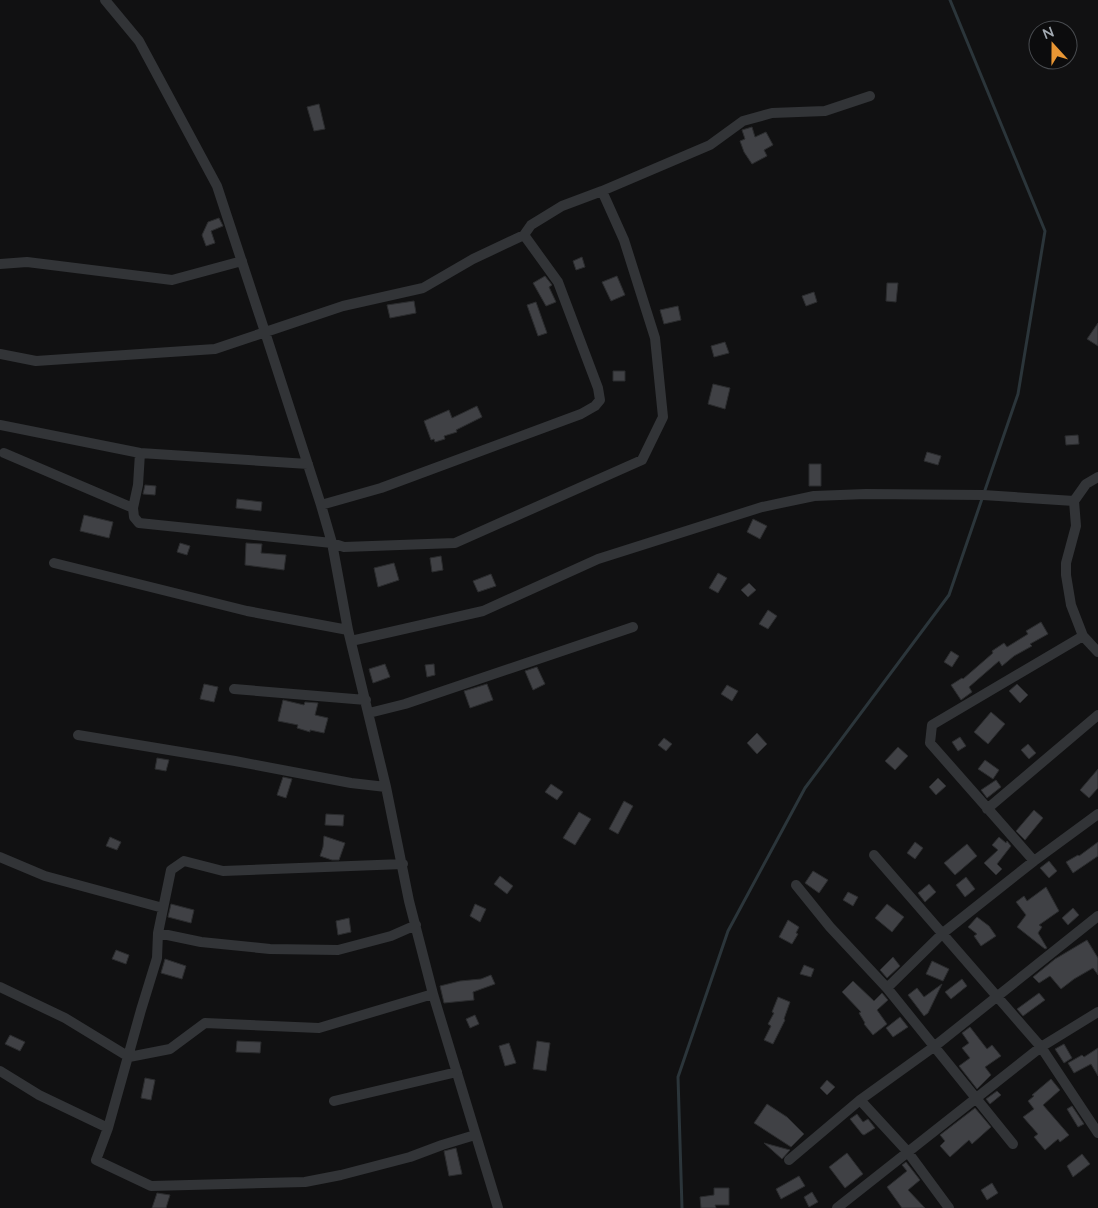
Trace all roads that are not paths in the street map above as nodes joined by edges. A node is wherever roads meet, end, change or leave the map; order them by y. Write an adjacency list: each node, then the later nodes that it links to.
1 (105, 0): 5 (street)
2 (870, 96): 3 (street)
3 (602, 191): 4 (street); 17 (street)
4 (524, 235): 7 (street); 15 (street)
5 (242, 261): 6 (street); 7 (street)
6 (0, 264)
7 (265, 332): 8 (street); 12 (street)
8 (0, 354)
9 (0, 425): 11 (street)
10 (4, 453): 16 (street)
11 (140, 453): 12 (street); 16 (street)
12 (308, 464): 15 (street)
13 (1098, 477): 14 (street)
14 (1074, 502): 21 (street); 22 (street)
15 (321, 505): 17 (street)
16 (133, 508): 17 (street)
17 (332, 543): 20 (street)
18 (54, 563): 20 (street)
19 (633, 627): 26 (street)
20 (348, 630): 22 (street)
21 (1082, 636): 23 (street); 30 (street)
22 (351, 641): 25 (street)
23 (1098, 652)
24 (234, 688): 25 (street)
25 (366, 700): 26 (street)
26 (369, 713): 29 (street)
27 (1098, 715): 30 (street)
28 (78, 735): 29 (street)
29 (386, 787): 35 (street)
30 (986, 808): 34 (street)
31 (1098, 814): 34 (street)
32 (874, 854): 41 (street)
33 (0, 857): 37 (street)
34 (1034, 861): 41 (street)
35 (403, 864): 37 (street); 39 (street)
36 (796, 885): 43 (street)
37 (163, 908): 40 (street)
38 (1098, 916): 45 (street)
39 (416, 925): 40 (street); 44 (street)
40 (158, 933): 49 (street)
41 (943, 933): 43 (street); 45 (street)
42 (0, 987): 49 (street)
43 (887, 988): 47 (street)
44 (433, 994): 49 (street); 51 (street)
45 (997, 996): 47 (street); 48 (street)
46 (1098, 1012): 48 (street)
47 (935, 1046): 52 (street); 53 (street)
48 (1041, 1047): 52 (street); 56 (street)
49 (129, 1057): 55 (street)
50 (0, 1071): 55 (street)
51 (457, 1072): 54 (street); 57 (street)
52 (976, 1098): 58 (street); 59 (street)
53 (860, 1100): 59 (street); 60 (street)
54 (334, 1101)
55 (108, 1128): 57 (street)
56 (1098, 1134)
57 (475, 1135): 62 (street)
58 (1013, 1144)
59 (907, 1151): 61 (street); 63 (street)
60 (789, 1160)
61 (842, 1206)
62 (495, 1207)
63 (949, 1208)

